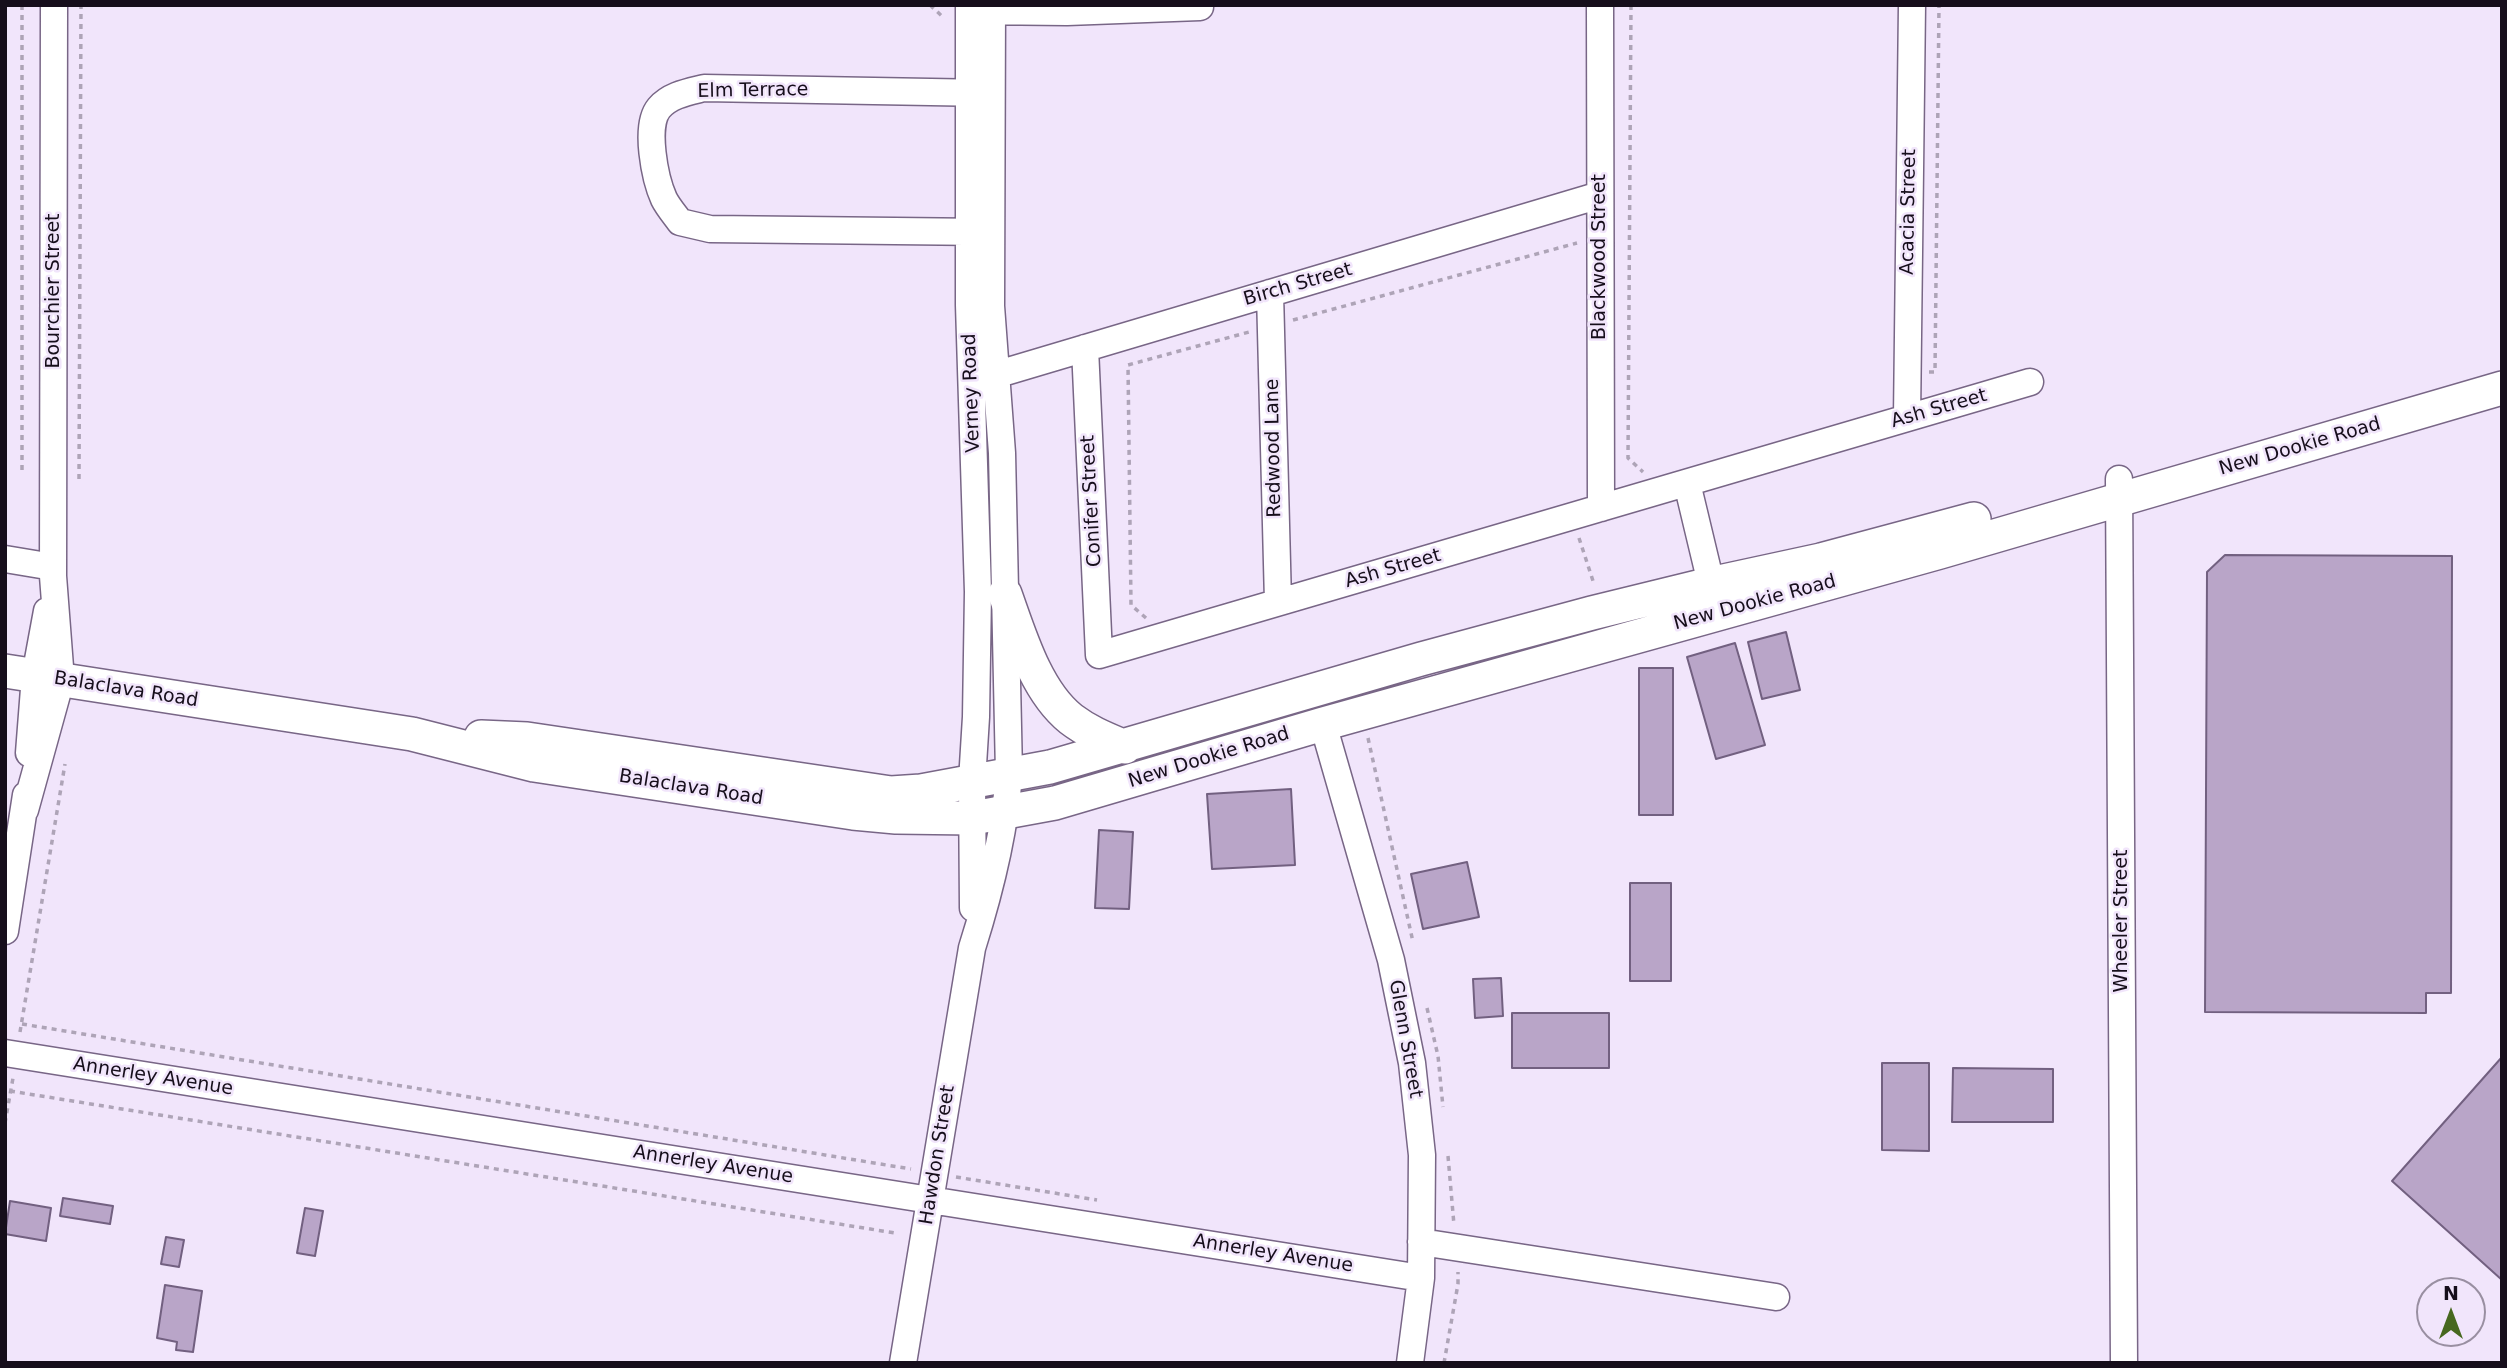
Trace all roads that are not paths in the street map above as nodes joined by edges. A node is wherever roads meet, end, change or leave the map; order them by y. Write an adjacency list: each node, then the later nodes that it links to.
1 (54, 5): 20 (street, Bourchier Street)
2 (1600, 5): 7 (street, Blackwood Street)
3 (1912, 5): 15 (street, Acacia Street)
4 (1200, 7): 5 (street)
5 (981, 8): 6 (street, Verney Road)
6 (981, 93): 8 (street, Verney Road); 8 (street, Elm Terrace)
7 (1600, 195): 9 (street, Birch Street); 18 (street, Blackwood Street)
8 (981, 231): 12 (street, Verney Road); 30 (street, Verney Road)
9 (1270, 293): 10 (street, Birch Street); 23 (street, Redwood Lane)
10 (1084, 348): 12 (street, Birch Street); 24 (street, Conifer Street)
11 (2502, 366): 17 (main road, New Dookie Road)
12 (995, 375): 21 (street, Verney Road)
13 (2030, 382): 15 (street, Ash Street)
14 (2502, 388): 17 (main road, New Dookie Road)
15 (1907, 418): 16 (street, Ash Street)
16 (1687, 483): 18 (street, Ash Street); 22 (street)
17 (2119, 490): 22 (main road, New Dookie Road); 42 (street, Wheeler Street)
18 (1601, 508): 23 (street, Ash Street)
19 (5, 559): 20 (street)
20 (53, 572): 25 (street, Bourchier Street)
21 (1005, 594): 28 (main road); 29 (street, Verney Road)
22 (1715, 598): 26 (main road, New Dookie Road); 28 (main road, New Dookie Road)
23 (1278, 603): 24 (street, Ash Street)
24 (1100, 655)
25 (34, 676): 27 (main road, Balaclava Road); 33 (street, Bourchier Street)
26 (1323, 724): 31 (main road, New Dookie Road); 37 (street, Glenn Street)
27 (412, 734): 30 (main road, Balaclava Road); 32 (main road, Balaclava Road)
28 (1125, 747): 29 (main road, New Dookie Road)
29 (1009, 773): 30 (main road, Balaclava Road); 31 (street, Hawdon Street)
30 (972, 781): 32 (street, Hawdon Street)
31 (1006, 811): 32 (main road, New Dookie Road); 34 (street, Hawdon Street)
32 (973, 818): 34 (street, Hawdon Street)
33 (5, 932)
34 (972, 948): 36 (street, Hawdon Street)
35 (11, 1054): 36 (street, Annerley Avenue)
36 (930, 1200): 38 (street, Annerley Avenue); 40 (street, Hawdon Street)
37 (1421, 1242): 38 (street, Glenn Street); 39 (street)
38 (1421, 1278): 41 (street, Glenn Street)
39 (1776, 1297)
40 (903, 1363)
41 (1410, 1363)
42 (2124, 1363)

